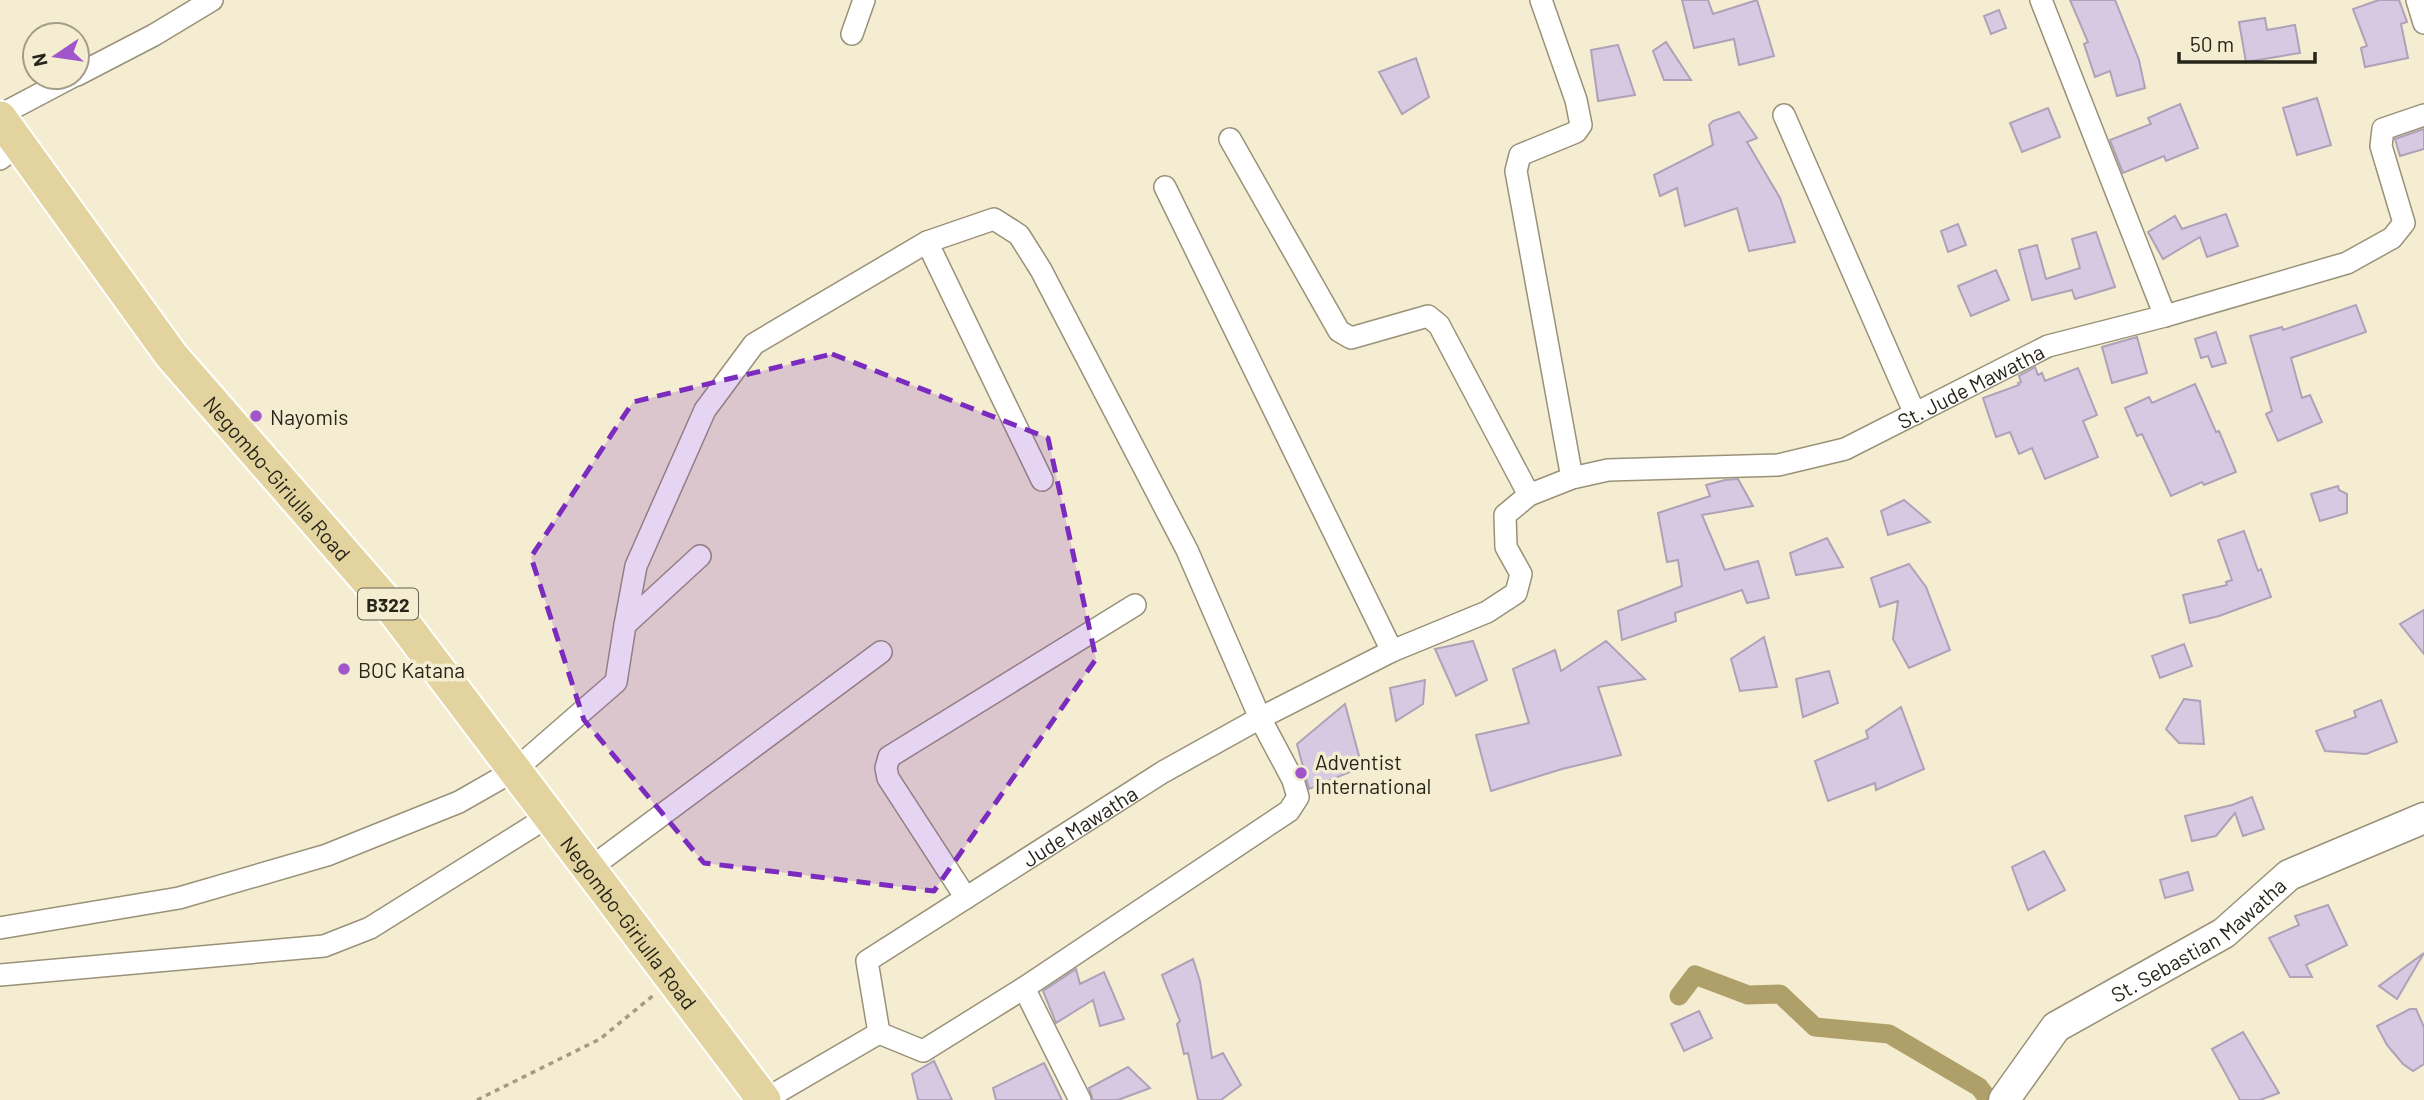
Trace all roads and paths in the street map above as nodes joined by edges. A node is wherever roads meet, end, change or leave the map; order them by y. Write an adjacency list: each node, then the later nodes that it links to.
1 (212, 0): 8 (street)
2 (864, 0): 7 (street)
3 (1541, 0): 19 (street)
4 (2041, 0): 17 (street)
5 (2417, 0): 6 (street)
6 (2424, 23)
7 (852, 34)
8 (91, 67)
9 (47, 91): 12 (street)
10 (1784, 115): 18 (street)
11 (2424, 115): 17 (street, St. Jude Mawatha)
12 (0, 116): 14 (main road, Negombo-Giriulla Road / B322)
13 (1230, 139): 21 (street)
14 (10, 152): 29 (main road, Negombo-Giriulla Road / B322)
15 (1165, 187): 26 (street)
16 (927, 242): 20 (street); 25 (street); 28 (street)
17 (2165, 316): 18 (street, St. Jude Mawatha)
18 (1915, 414): 19 (street, St. Jude Mawatha)
19 (1572, 478): 21 (street, St. Jude Mawatha)
20 (1042, 480)
21 (1529, 495): 24 (street, St. Jude Mawatha)
22 (700, 556): 25 (street)
23 (1135, 605): 33 (street)
24 (1487, 612): 26 (street, Jude Mawatha)
25 (625, 625): 29 (street)
26 (1392, 651): 28 (street, Jude Mawatha)
27 (881, 652): 32 (street)
28 (1260, 718): 33 (street, Jude Mawatha); 37 (street)
29 (515, 770): 30 (main road, Negombo-Giriulla Road / B322); 34 (street)
30 (549, 816): 32 (main road, Negombo-Giriulla Road / B322); 35 (street)
31 (2424, 818): 39 (street, St. Sebastian Mawatha)
32 (589, 869): 36 (main road, Negombo-Giriulla Road / B322)
33 (966, 898): 38 (street, Jude Mawatha)
34 (0, 928)
35 (0, 975)
36 (673, 979): 40 (path); 41 (main road, Negombo-Giriulla Road / B322)
37 (1024, 988): 38 (street); 42 (street)
38 (879, 1032): 41 (street)
39 (2012, 1088)
40 (477, 1100)
41 (764, 1100)
42 (1080, 1100)

